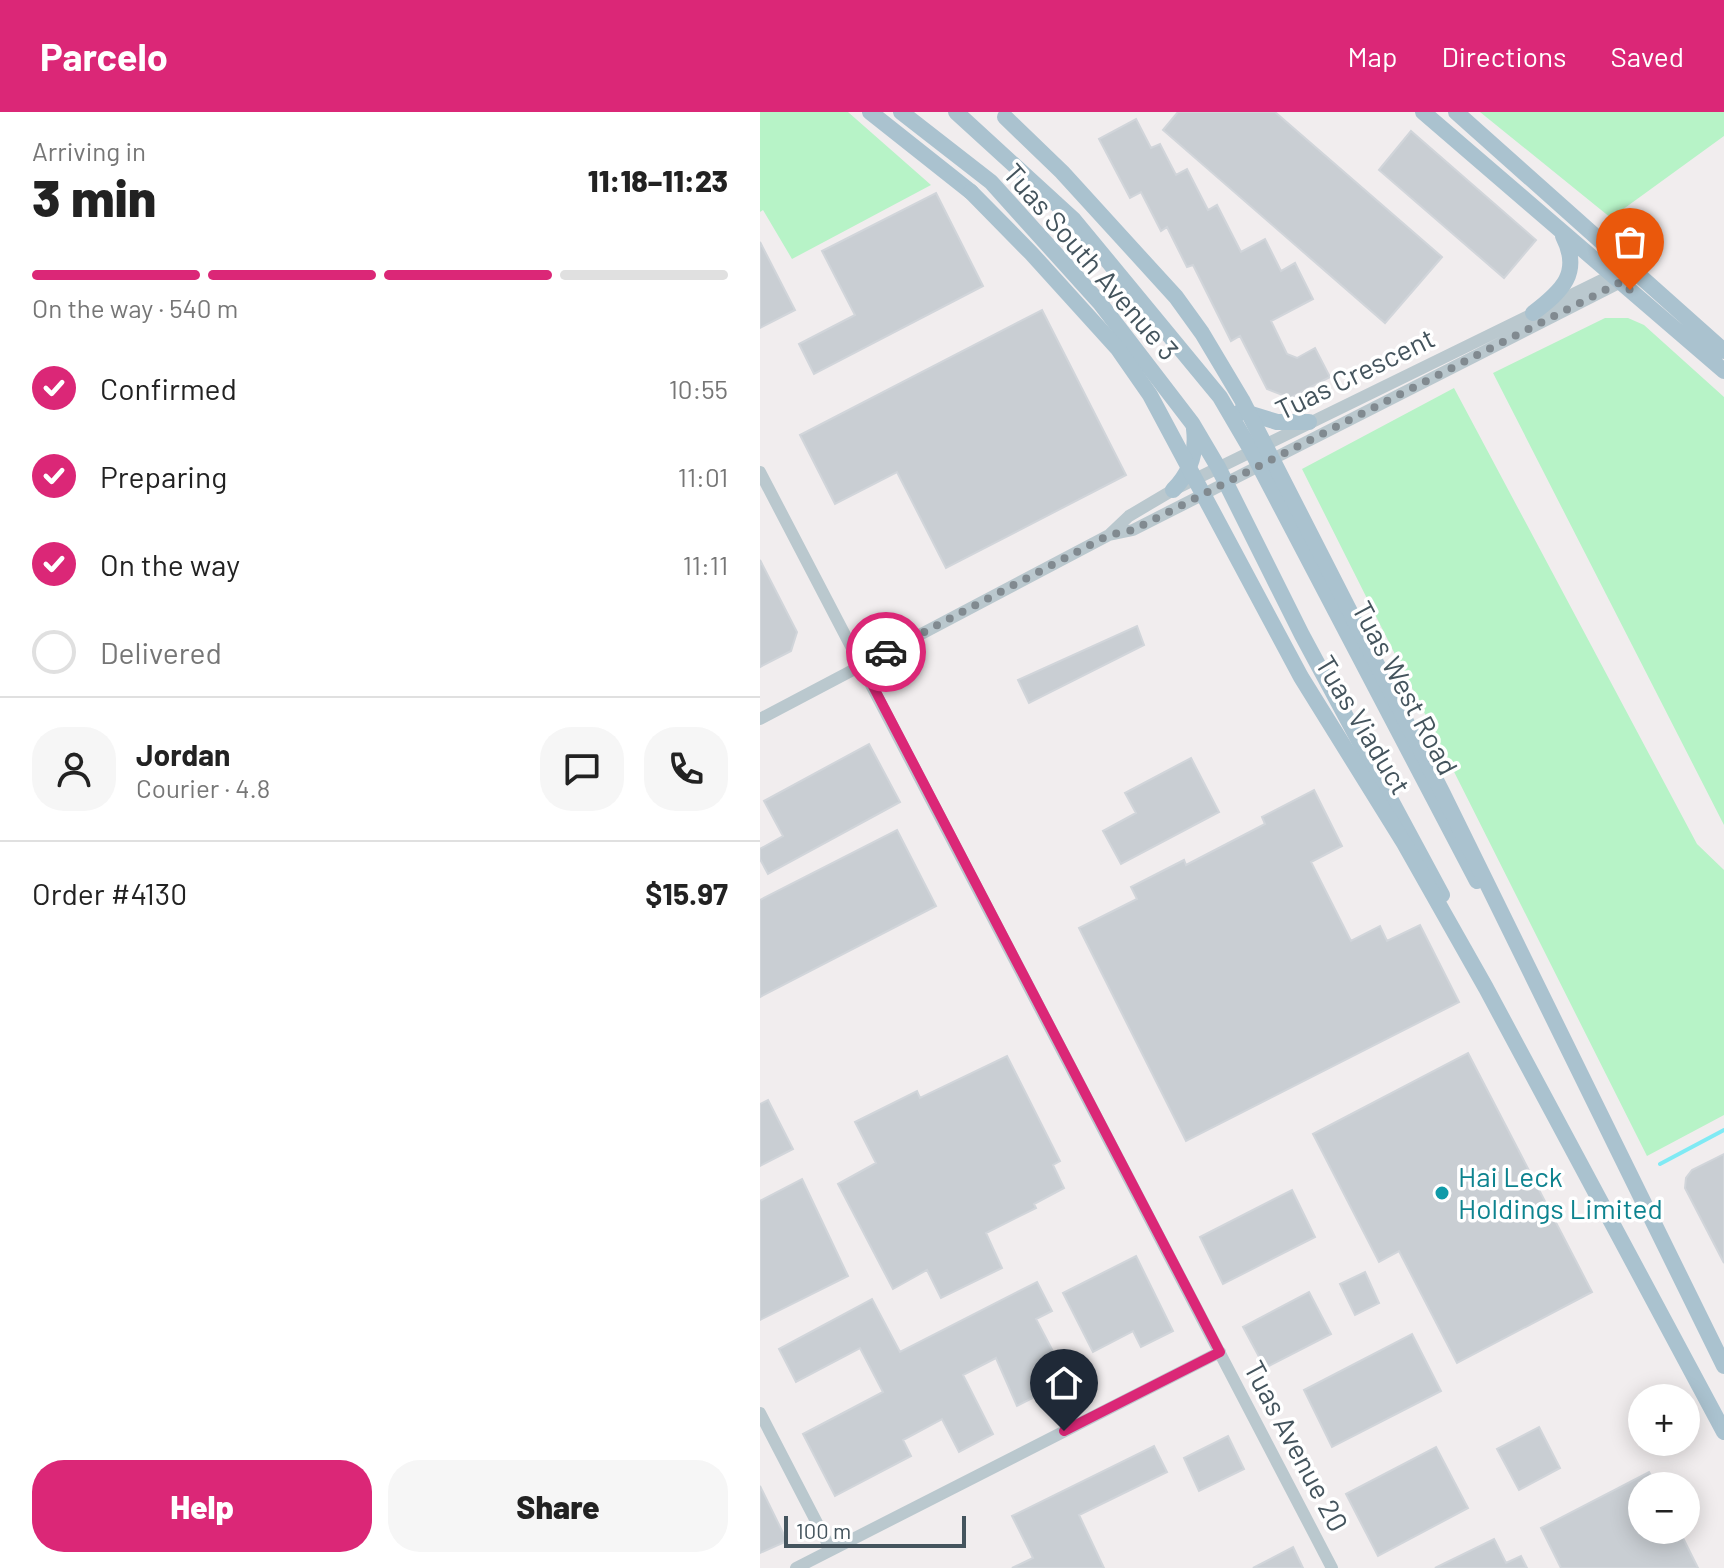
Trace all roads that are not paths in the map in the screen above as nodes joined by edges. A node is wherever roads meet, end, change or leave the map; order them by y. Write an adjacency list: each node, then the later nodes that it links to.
1 (870, 112): 29 (main road, Tuas Viaduct, bridge)
2 (901, 112): 14 (main road, Tuas South Avenue 3)
3 (956, 112): 12 (main road, Tuas West Road)
4 (999, 112): 26 (main road, Tuas Viaduct, bridge)
5 (1423, 112): 7 (main road)
6 (1456, 112): 8 (main road)
7 (1562, 233): 8 (main road); 9 (main road)
8 (1623, 271): 9 (street, Tuas Crescent); 10 (main road); 11 (main road); 17 (street, Tuas Crescent)
9 (1533, 313): 13 (street, Tuas Crescent)
10 (1724, 351)
11 (1724, 371)
12 (1220, 397): 13 (main road); 15 (main road, Tuas West Road)
13 (1309, 422): 15 (street, Tuas Crescent)
14 (1192, 423): 16 (main road, Tuas South Avenue 3); 20 (main road)
15 (1251, 450): 16 (street, Tuas Crescent); 17 (main road, Tuas West Road)
16 (1218, 467): 19 (main road); 20 (street, Tuas Crescent)
17 (1259, 467): 19 (street, Tuas Crescent); 24 (main road, Tuas West Road)
18 (760, 472): 22 (street, Tuas Avenue 20)
19 (1226, 483): 21 (street, Tuas Crescent); 28 (main road)
20 (1173, 490): 21 (street, Tuas Crescent)
21 (1109, 535): 22 (street, Tuas Crescent)
22 (862, 665): 23 (street, Tuas Crescent); 25 (street, Tuas Avenue 20)
23 (760, 719)
24 (1724, 1350)
25 (1220, 1352): 30 (street); 32 (street, Tuas Avenue 20)
26 (1724, 1366)
27 (760, 1413): 30 (street)
28 (1724, 1421)
29 (1724, 1432)
30 (831, 1550): 31 (street)
31 (796, 1568)
32 (1332, 1568)

